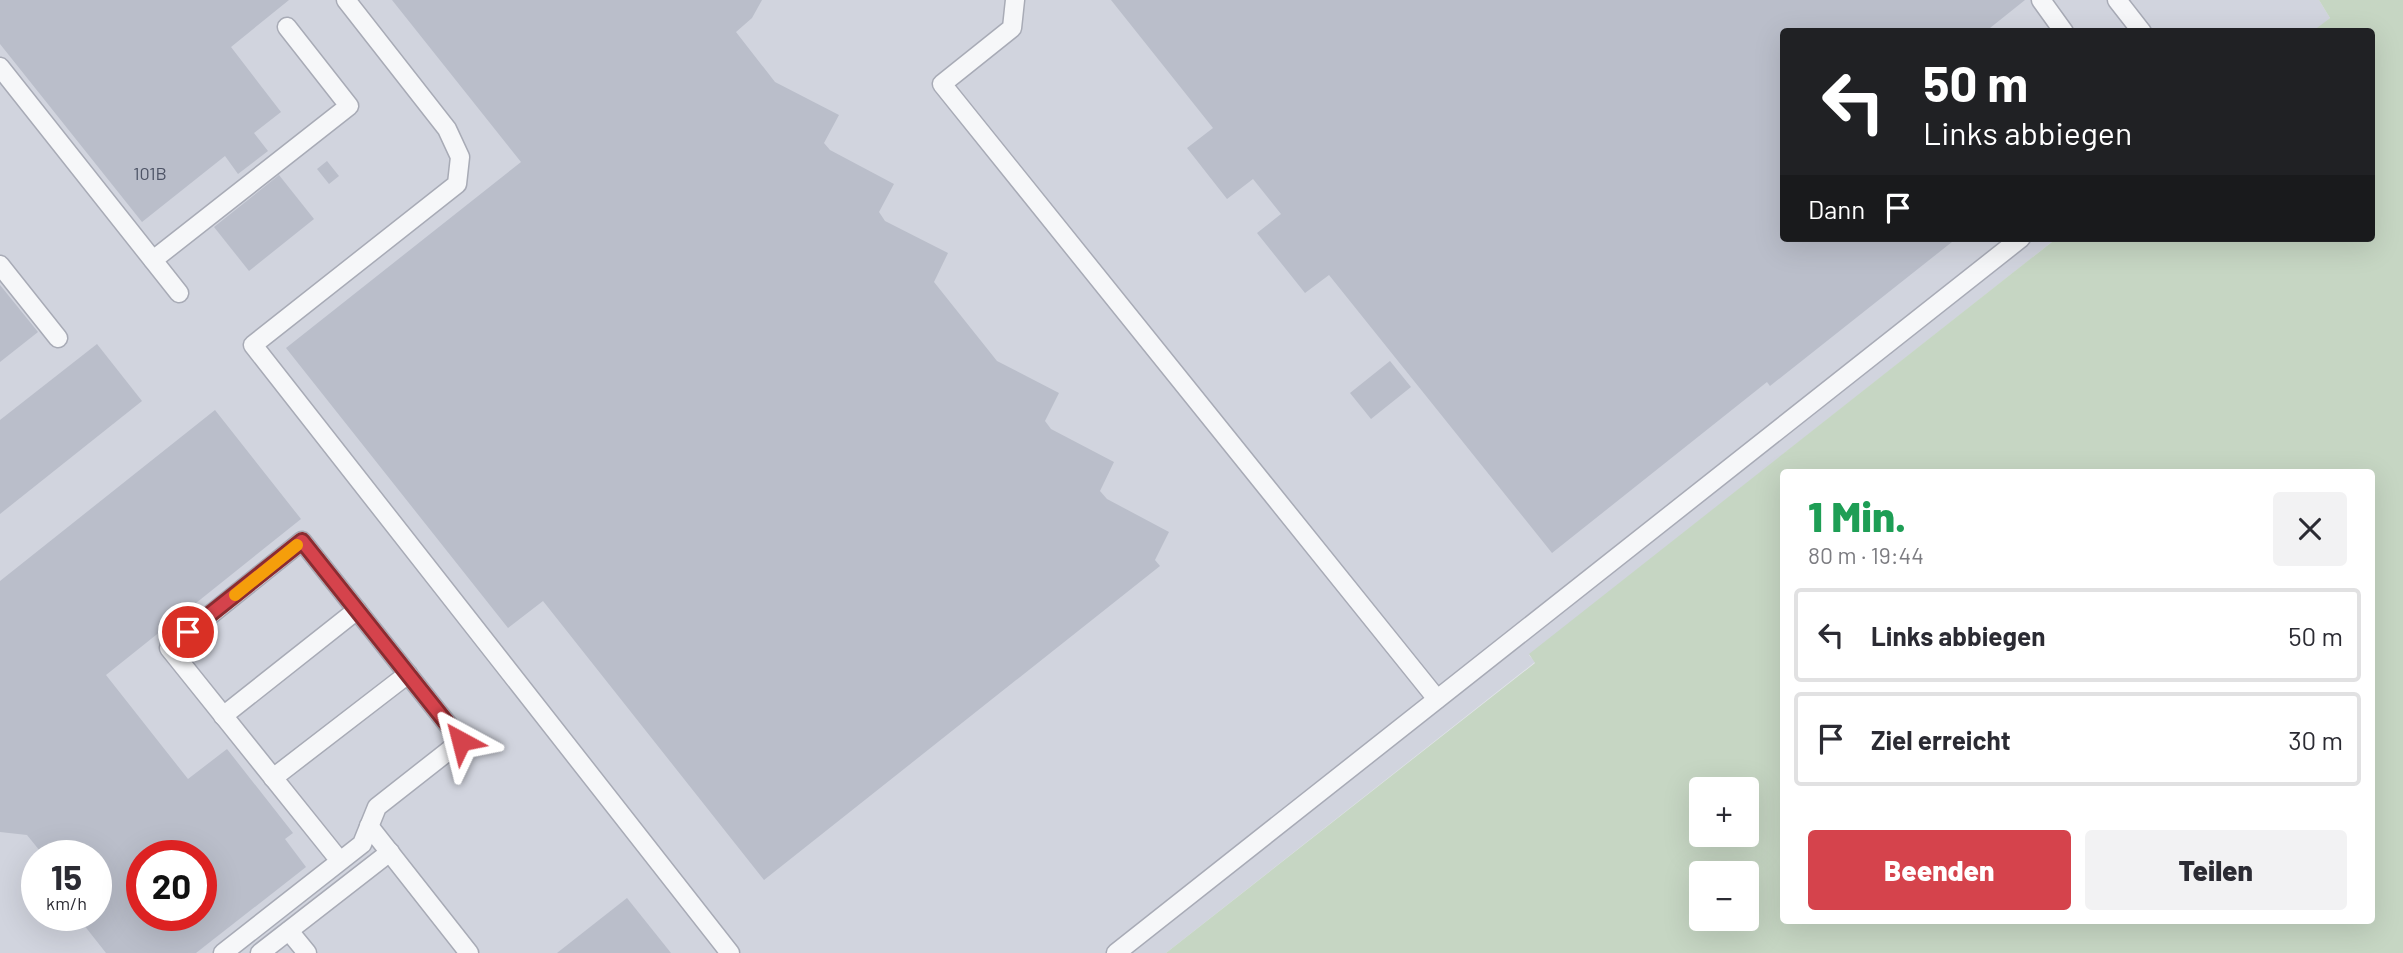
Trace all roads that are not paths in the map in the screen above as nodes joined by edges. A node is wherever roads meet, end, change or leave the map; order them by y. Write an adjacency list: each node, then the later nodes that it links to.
1 (345, 0): 27 (lane)
2 (1015, 0): 16 (lane)
3 (2041, 0): 6 (lane)
4 (2117, 0): 7 (lane)
5 (287, 27): 10 (lane)
6 (2061, 28)
7 (2139, 28)
8 (0, 67): 10 (lane)
9 (2016, 242): 16 (lane)
10 (153, 260): 12 (lane)
11 (0, 265): 13 (lane)
12 (179, 293)
13 (58, 338)
14 (357, 610): 15 (lane); 17 (lane); 17 (lane)
15 (408, 674): 18 (lane); 19 (lane)
16 (1437, 699): 28 (lane)
17 (223, 716): 18 (lane)
18 (273, 778): 21 (lane)
19 (369, 826): 20 (lane); 21 (lane)
20 (390, 852): 22 (lane); 26 (lane)
21 (340, 861): 23 (lane)
22 (289, 931): 24 (lane); 25 (lane)
23 (223, 953)
24 (260, 953)
25 (307, 953)
26 (469, 953)
27 (730, 953)
28 (1116, 953)

